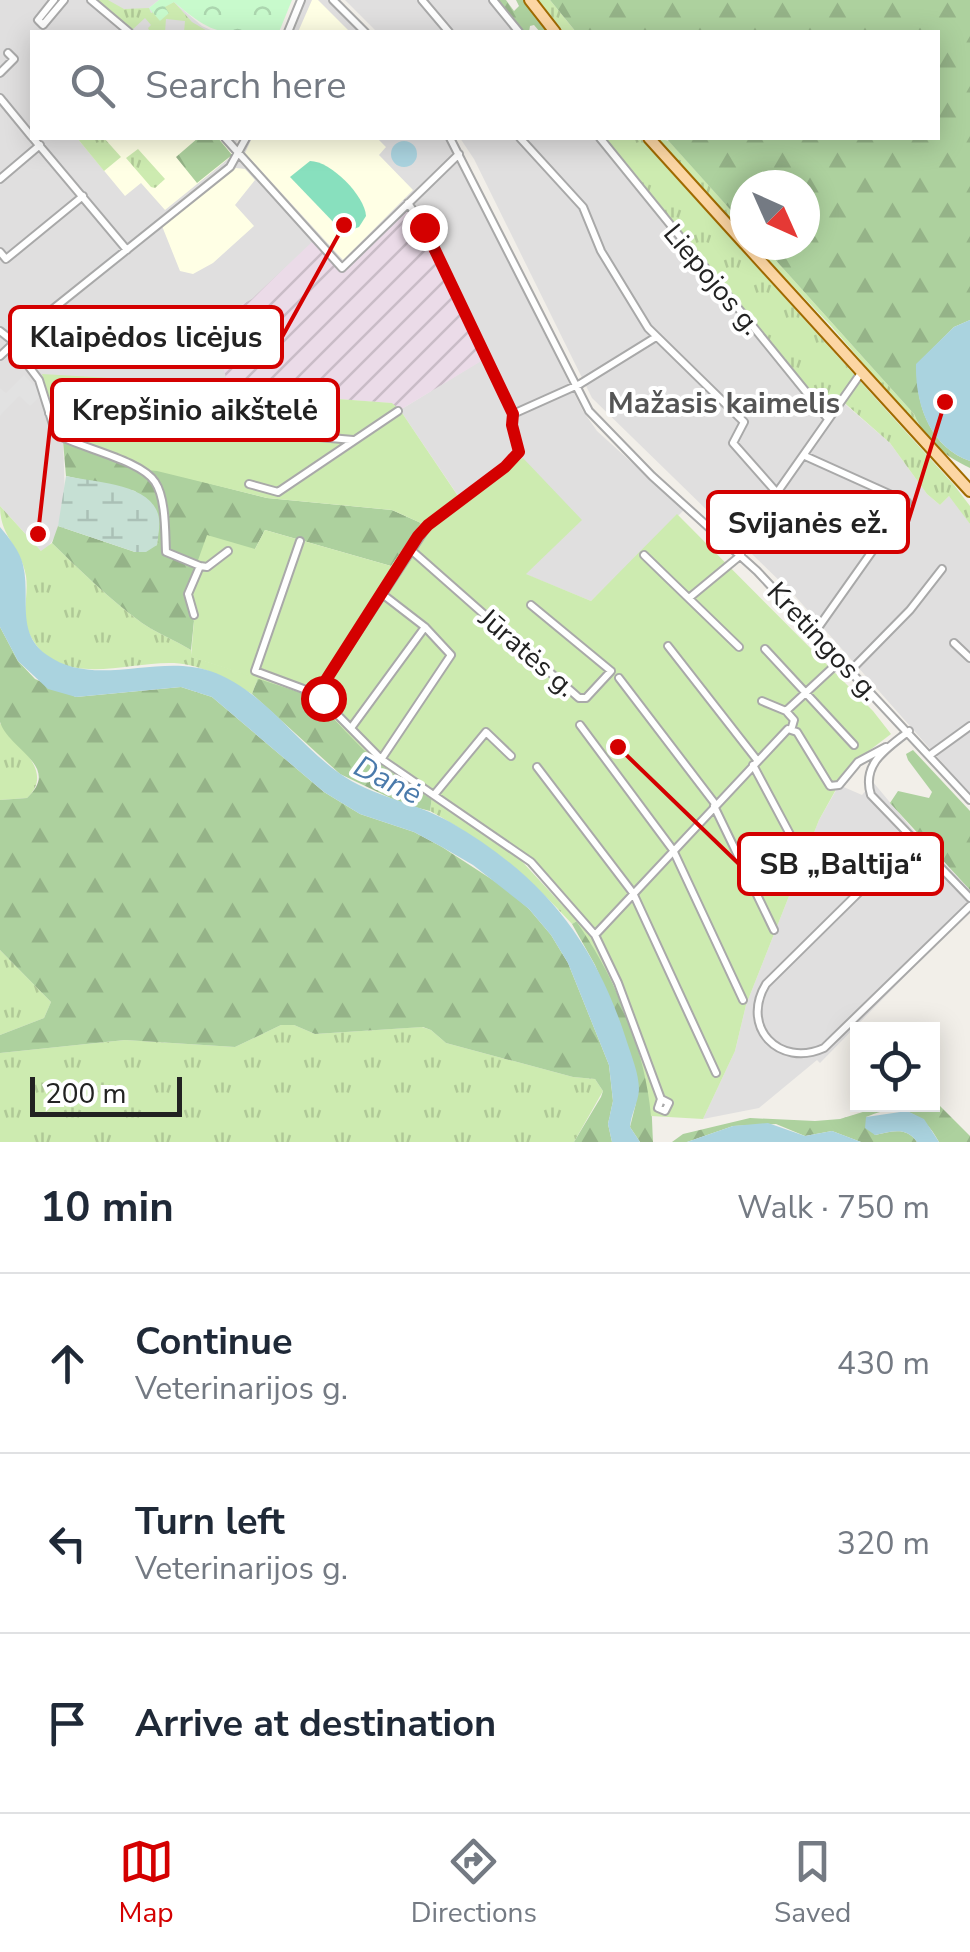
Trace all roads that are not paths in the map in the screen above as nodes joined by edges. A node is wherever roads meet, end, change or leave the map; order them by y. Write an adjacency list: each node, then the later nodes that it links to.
1 (54, 0): 2 (street)
2 (64, 0)
3 (90, 0): 9 (street)
4 (301, 0): 10 (street)
5 (333, 0): 11 (street)
6 (422, 0): 12 (street)
7 (493, 0): 13 (street)
8 (530, 0): 14 (main road)
9 (127, 30)
10 (289, 30)
11 (363, 30)
12 (448, 30)
13 (516, 30)
14 (553, 30)
15 (8, 53): 16 (street)
16 (0, 73)
17 (0, 98): 18 (street)
18 (30, 133)
19 (35, 140): 26 (street)
20 (227, 140): 27 (street)
21 (245, 140): 27 (street)
22 (451, 140): 28 (street, Kretingos g.)
23 (522, 140): 37 (street)
24 (602, 140): 45 (street, Liepojos g.)
25 (651, 140): 32 (main road, Liepojos g.)
26 (40, 146): 29 (street); 30 (street)
27 (239, 154): 31 (street); 33 (street)
28 (459, 154): 31 (street); 41 (street, Kretingos g.)
29 (0, 178)
30 (83, 196): 33 (street); 34 (street)
31 (408, 202): 44 (street)
32 (730, 227)
33 (127, 250): 38 (street)
34 (0, 252)
35 (760, 260): 40 (main road, Liepojos g.)
36 (0, 331): 38 (street)
37 (656, 337): 41 (street); 51 (street)
38 (13, 343): 39 (street); 43 (street)
39 (0, 356)
40 (861, 373): 45 (street); 48 (main road, Liepojos g.)
41 (574, 386): 44 (street); 56 (street, Kretingos g.)
42 (398, 411): 46 (street)
43 (49, 413): 46 (street); 58 (street)
44 (513, 414): 54 (street)
45 (828, 419): 47 (street)
46 (352, 440): 49 (street)
47 (805, 456): 51 (street); 65 (street)
48 (949, 470): 50 (main road, Liepojos g.); 52 (main road, Liepojos g.)
49 (249, 484)
50 (970, 490)
51 (778, 494): 56 (street)
52 (970, 501)
53 (300, 541): 75 (street)
54 (410, 549): 60 (street); 62 (street, Jūratės g.)
55 (228, 551): 58 (street)
56 (739, 553): 61 (street); 65 (street, Kretingos g.)
57 (644, 555): 61 (street)
58 (200, 566): 63 (street)
59 (942, 569): 72 (street)
60 (382, 593): 64 (street); 75 (street)
61 (689, 598): 68 (street)
62 (531, 605)
63 (194, 615)
64 (425, 627): 80 (street); 87 (street)
65 (815, 632): 71 (street, Kretingos g.)
66 (954, 643): 70 (street)
67 (668, 646): 88 (street)
68 (739, 647)
69 (765, 649): 74 (street)
70 (970, 658)
71 (842, 660): 72 (street, Kretingos g.); 74 (street)
72 (851, 670): 82 (street, Kretingos g.)
73 (619, 678): 92 (street)
74 (806, 692): 77 (street); 83 (street)
75 (317, 694): 80 (street)
76 (762, 700): 77 (street)
77 (786, 711): 81 (street)
78 (580, 725): 94 (street)
79 (970, 726): 85 (street)
80 (351, 728): 87 (street)
81 (792, 728): 84 (street); 88 (street)
82 (909, 732): 84 (street); 85 (street, Kretingos g.)
83 (854, 744)
84 (886, 747): 93 (street)
85 (930, 755): 91 (street, Kretingos g.)
86 (511, 756): 90 (street)
87 (382, 758): 90 (street)
88 (755, 763): 92 (street); 95 (street)
89 (537, 768): 96 (street)
90 (434, 795): 100 (street)
91 (970, 800)
92 (715, 806): 94 (street); 99 (street)
93 (912, 840): 97 (street); 98 (street)
94 (673, 850): 96 (street); 101 (street)
95 (801, 855)
96 (633, 893): 100 (street); 102 (street)
97 (970, 898)
98 (970, 906)
99 (774, 930)
100 (595, 935): 103 (street)
101 (744, 1000)
102 (716, 1073)
103 (660, 1099)

